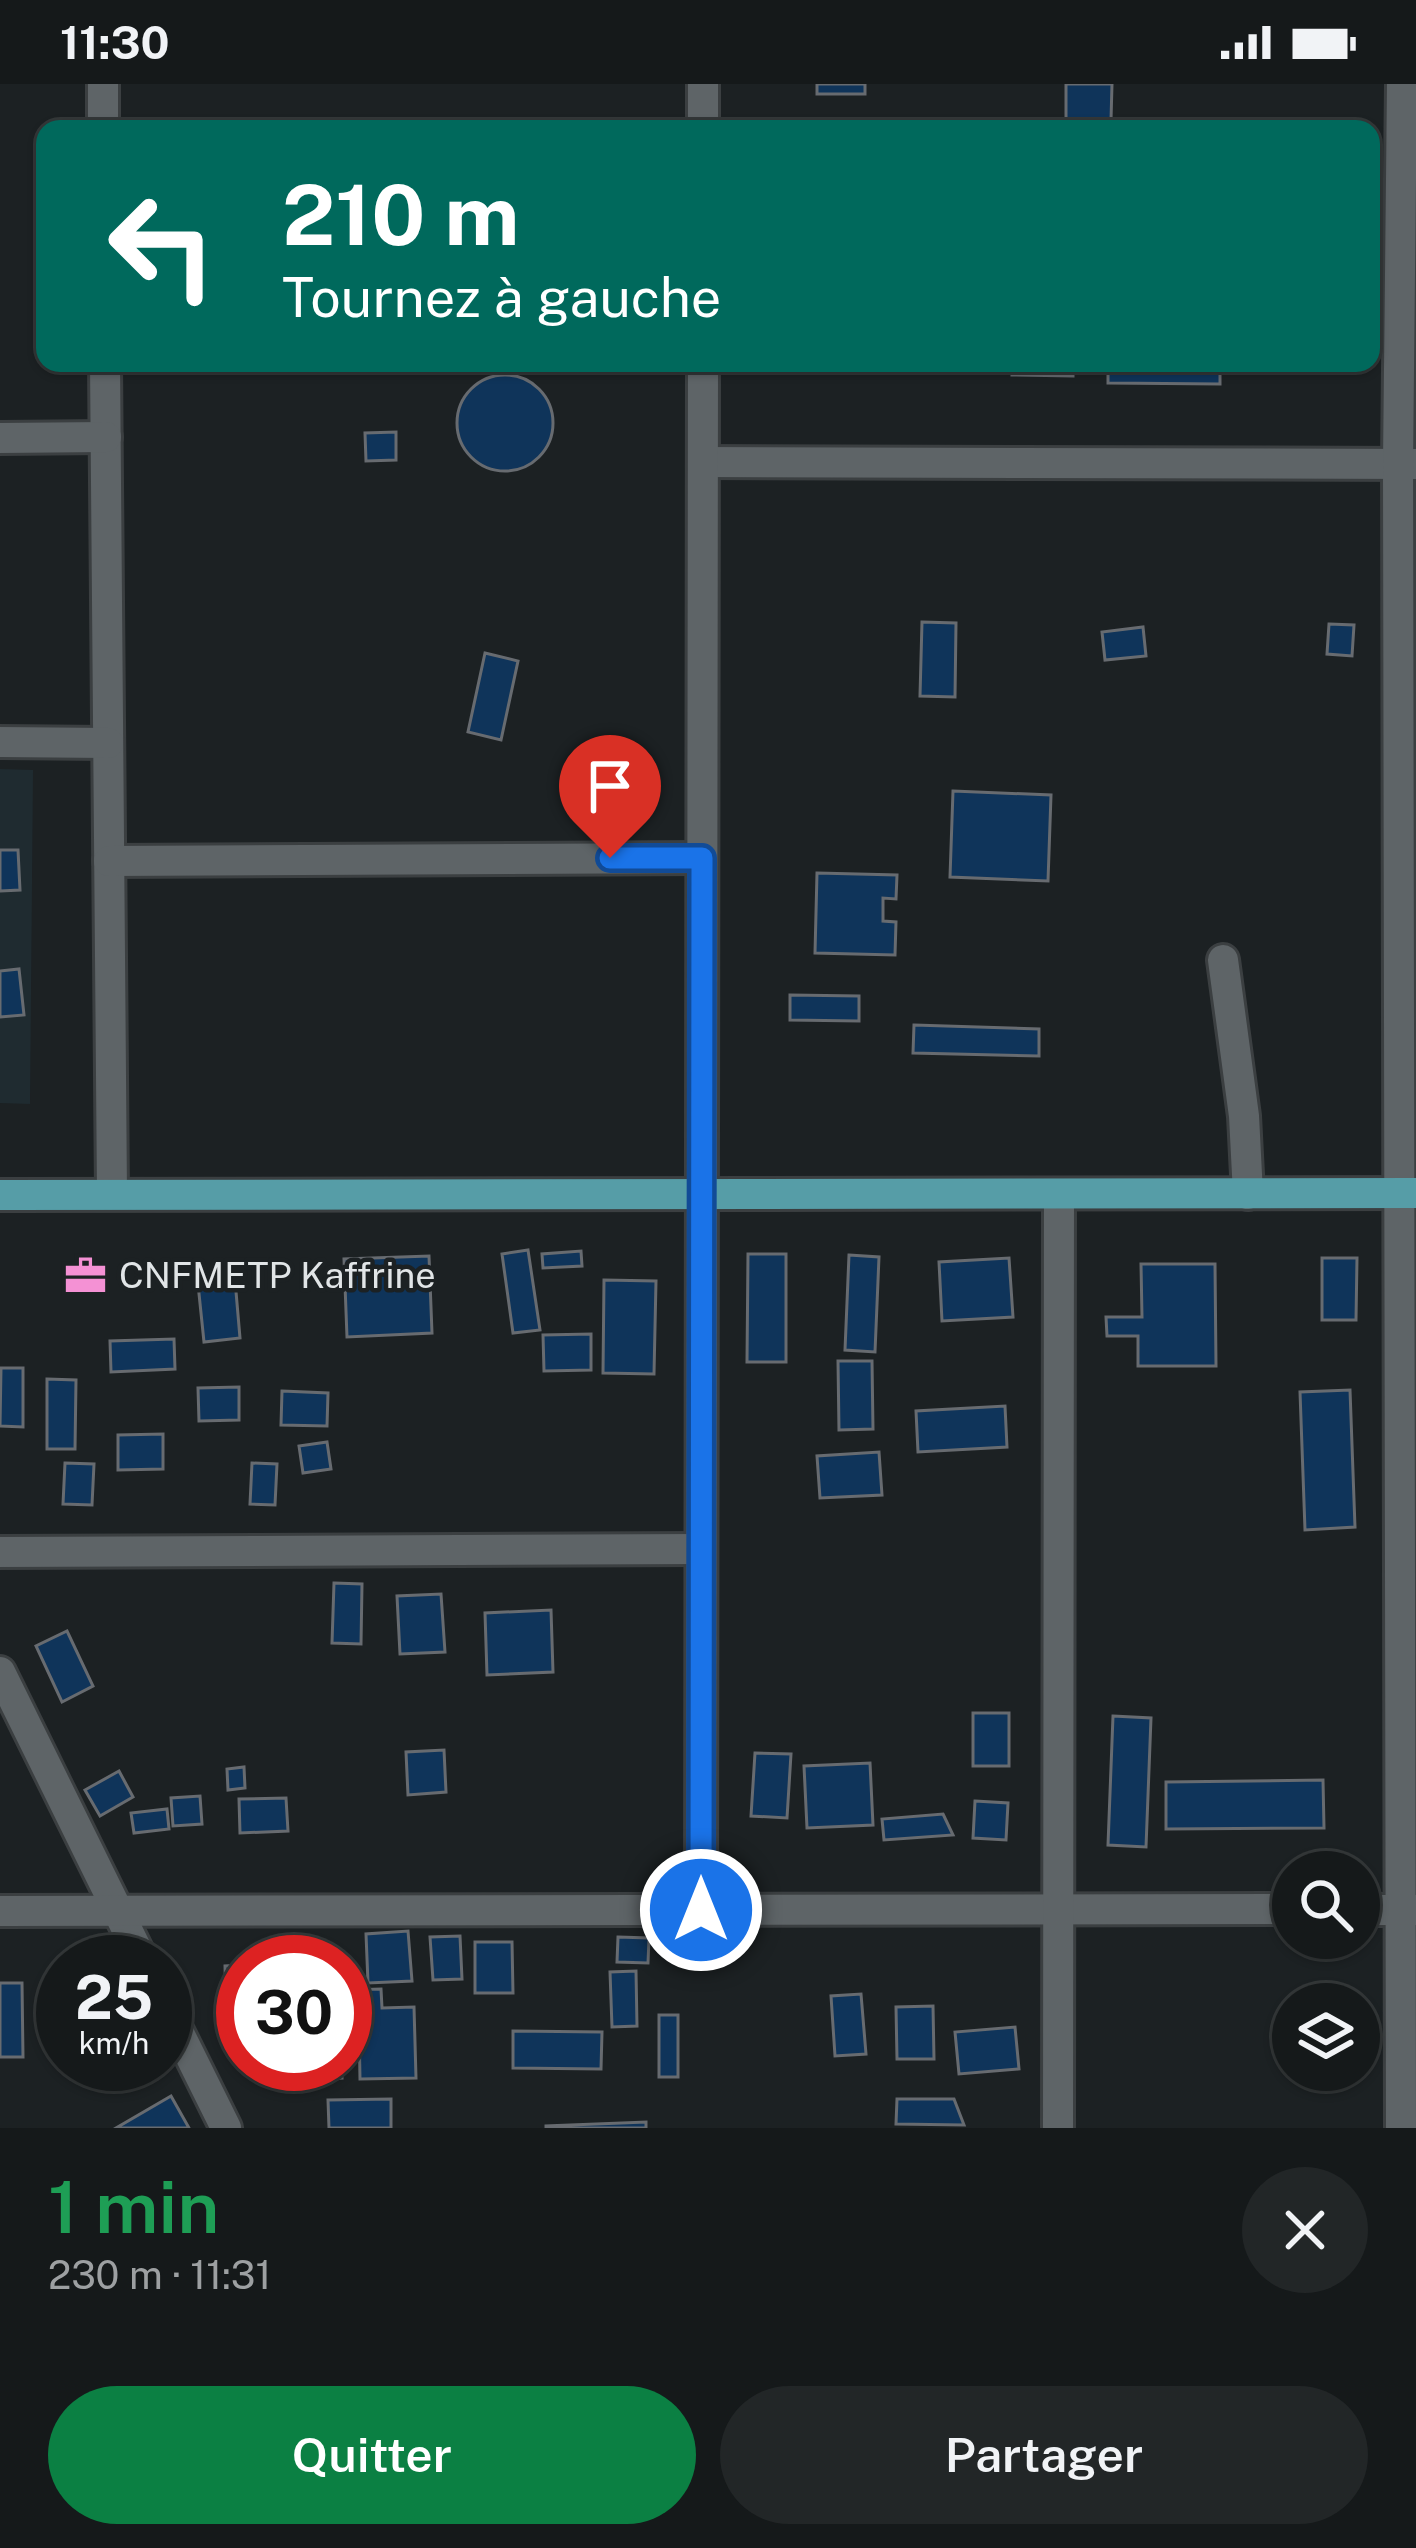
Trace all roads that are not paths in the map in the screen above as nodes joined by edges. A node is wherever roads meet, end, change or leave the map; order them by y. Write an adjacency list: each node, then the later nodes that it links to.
1 (103, 84): 4 (street)
2 (703, 84): 5 (street)
3 (1402, 84): 11 (street)
4 (104, 120)
5 (703, 120)
6 (105, 372): 8 (street)
7 (703, 372): 10 (street)
8 (106, 437): 9 (street); 13 (street)
9 (0, 438)
10 (703, 462): 11 (street); 14 (street)
11 (1407, 464): 19 (street)
12 (0, 742): 13 (street)
13 (108, 742): 15 (street)
14 (702, 858): 15 (street); 20 (street)
15 (109, 861): 22 (street)
16 (1223, 960): 18 (street)
17 (1059, 1193): 18 (main road); 20 (main road); 26 (street)
18 (1248, 1193): 19 (main road)
19 (1408, 1193): 29 (street)
20 (700, 1194): 22 (main road); 23 (street)
21 (0, 1195): 22 (main road)
22 (112, 1195)
23 (701, 1550): 24 (street); 27 (street)
24 (0, 1552)
25 (0, 1672): 31 (street)
26 (1059, 1909): 27 (street); 28 (street); 35 (street)
27 (701, 1910): 31 (street)
28 (1272, 1910)
29 (1408, 1910): 36 (street)
30 (0, 1911): 31 (street)
31 (119, 1913): 32 (street)
32 (130, 1935)
33 (192, 2060): 34 (street)
34 (226, 2128)
35 (1058, 2128)
36 (1401, 2128)

